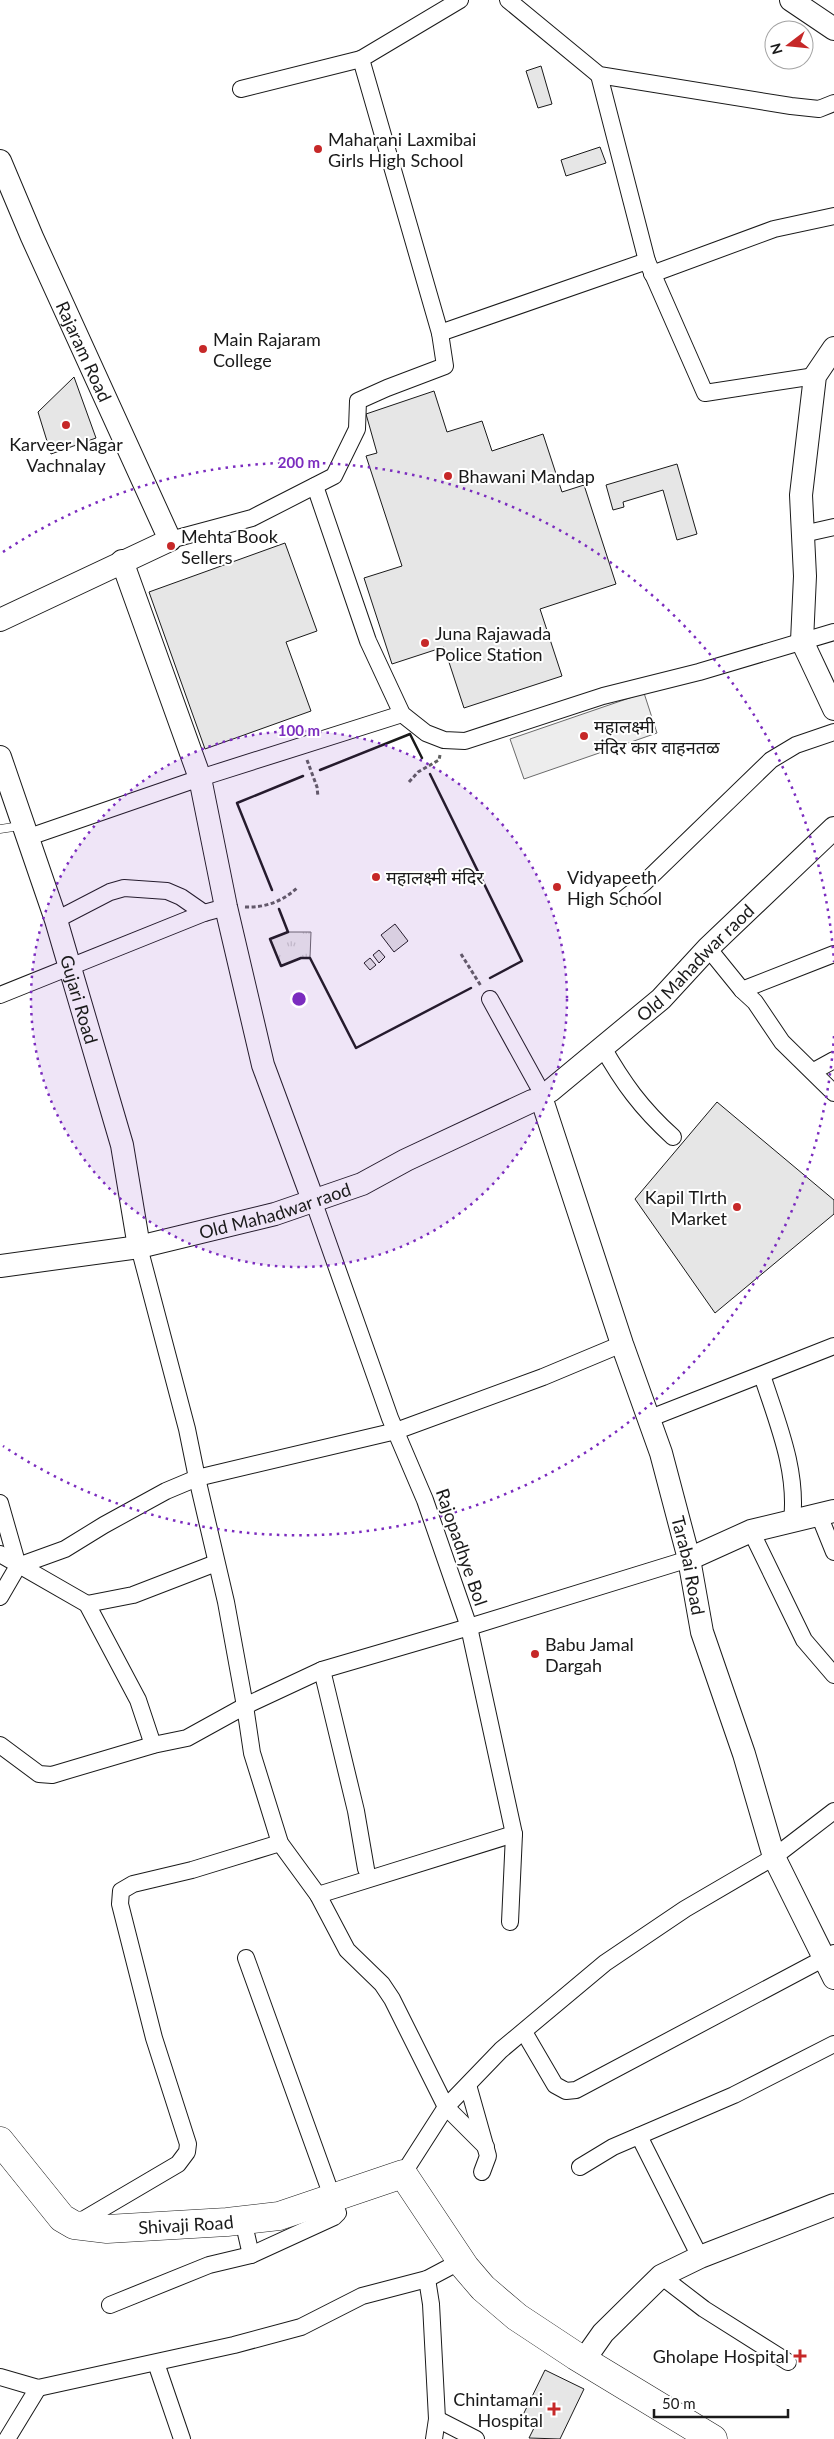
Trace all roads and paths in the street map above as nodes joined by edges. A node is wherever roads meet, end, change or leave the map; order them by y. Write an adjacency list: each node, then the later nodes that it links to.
1 (460, 0): 5 (street)
2 (508, 0): 6 (street)
3 (791, 0): 4 (street)
4 (834, 29)
5 (361, 59): 7 (street); 12 (street)
6 (599, 75): 8 (street); 11 (street)
7 (241, 89)
8 (834, 102)
9 (0, 161): 18 (street, Rajaram Road)
10 (834, 216): 11 (street)
11 (650, 267): 12 (street); 14 (street)
12 (440, 333): 15 (street)
13 (834, 348): 14 (street)
14 (815, 376): 17 (street)
15 (315, 486): 18 (street); 24 (street)
16 (834, 527): 17 (street)
17 (803, 534): 22 (street)
18 (170, 540): 19 (street)
19 (122, 561): 20 (street); 29 (street)
20 (0, 620)
21 (834, 632): 22 (street)
22 (802, 641): 23 (street); 24 (street)
23 (832, 700)
24 (402, 714): 29 (street)
25 (834, 732): 36 (street)
26 (0, 757): 34 (street, Gujari Road)
27 (430, 765): 30 (path)
28 (310, 769): 31 (path)
29 (200, 778): 34 (street); 37 (street)
30 (409, 782)
31 (318, 797)
32 (834, 828): 40 (street, Old Mahadwar raod)
33 (0, 829): 34 (lane)
34 (27, 831): 39 (street, Gujari Road)
35 (297, 888): 37 (path)
36 (625, 898)
37 (226, 907): 38 (street); 54 (street)
38 (204, 913): 39 (street); 43 (street)
39 (56, 920): 43 (street, Gujari Road)
40 (708, 948): 45 (street); 48 (street, Old Mahadwar raod)
41 (461, 954): 44 (path)
42 (834, 954): 45 (street)
43 (70, 966): 46 (street); 55 (street, Gujari Road)
44 (480, 985)
45 (742, 990): 50 (street)
46 (0, 995)
47 (490, 999): 52 (street)
48 (602, 1046): 52 (street, Old Mahadwar raod); 53 (street)
49 (834, 1060): 50 (street)
50 (814, 1071): 51 (street)
51 (834, 1093)
52 (541, 1096): 54 (street, Old Mahadwar raod); 57 (street, Tarabai Road)
53 (673, 1137)
54 (313, 1200): 55 (street, Old Mahadwar raod); 61 (street, Rajopadhye Bol)
55 (139, 1247): 56 (street, Old Mahadwar raod); 62 (street)
56 (0, 1266)
57 (622, 1344): 60 (street, Tarabai Road); 61 (street)
58 (834, 1346): 59 (street)
59 (762, 1375): 60 (street); 65 (street)
60 (648, 1419): 69 (street, Tarabai Road)
61 (396, 1431): 62 (street); 74 (street, Rajopadhye Bol)
62 (197, 1478): 70 (street); 71 (street)
63 (0, 1503): 71 (street)
64 (826, 1513): 65 (street); 67 (street)
65 (792, 1521): 66 (street)
66 (751, 1531): 69 (street); 76 (street)
67 (834, 1552)
68 (0, 1554): 71 (street)
69 (689, 1559): 74 (street); 83 (street, Tarabai Road)
70 (216, 1564): 73 (street); 77 (street)
71 (18, 1566): 72 (street); 73 (street)
72 (0, 1596)
73 (87, 1604): 79 (street)
74 (469, 1627): 75 (street); 81 (street, Rajopadhye Bol)
75 (322, 1670): 77 (street); 84 (street)
76 (834, 1675)
77 (245, 1706): 79 (street); 82 (street)
78 (0, 1745): 79 (street)
79 (153, 1745)
80 (834, 1812): 83 (street)
81 (514, 1834): 85 (street); 86 (street, Rajopadhye Bol)
82 (280, 1843): 85 (street); 103 (street)
83 (774, 1857): 87 (street, Tarabai Road); 90 (street)
84 (366, 1869)
85 (318, 1895): 93 (street)
86 (510, 1922)
87 (829, 1955): 89 (street, Tarabai Road); 90 (street)
88 (246, 1958): 100 (street)
89 (834, 1978)
90 (524, 2032): 92 (street)
91 (834, 2044): 94 (street)
92 (468, 2084): 93 (street); 96 (street)
93 (446, 2107): 96 (street); 99 (street)
94 (639, 2136): 97 (street); 105 (street)
95 (0, 2141): 103 (highway)
96 (486, 2147): 98 (street)
97 (580, 2167)
98 (482, 2172)
99 (403, 2174): 100 (highway, Shivaji Road); 106 (highway)
100 (334, 2196): 102 (highway, Shivaji Road); 104 (street)
101 (834, 2205): 105 (street)
102 (244, 2220): 103 (highway, Shivaji Road); 104 (street)
103 (74, 2225)
104 (251, 2255): 109 (street)
105 (700, 2257): 107 (street)
106 (461, 2261): 108 (street); 110 (highway)
107 (661, 2276): 110 (street); 111 (street)
108 (426, 2279): 112 (street); 115 (street)
109 (110, 2305)
110 (584, 2360): 120 (highway)
111 (788, 2362)
112 (156, 2363): 114 (street); 117 (street)
113 (0, 2376): 114 (street)
114 (38, 2388): 116 (street)
115 (437, 2420): 118 (street); 119 (street)
116 (7, 2439)
117 (182, 2439)
118 (434, 2439)
119 (476, 2439)
120 (714, 2439)

